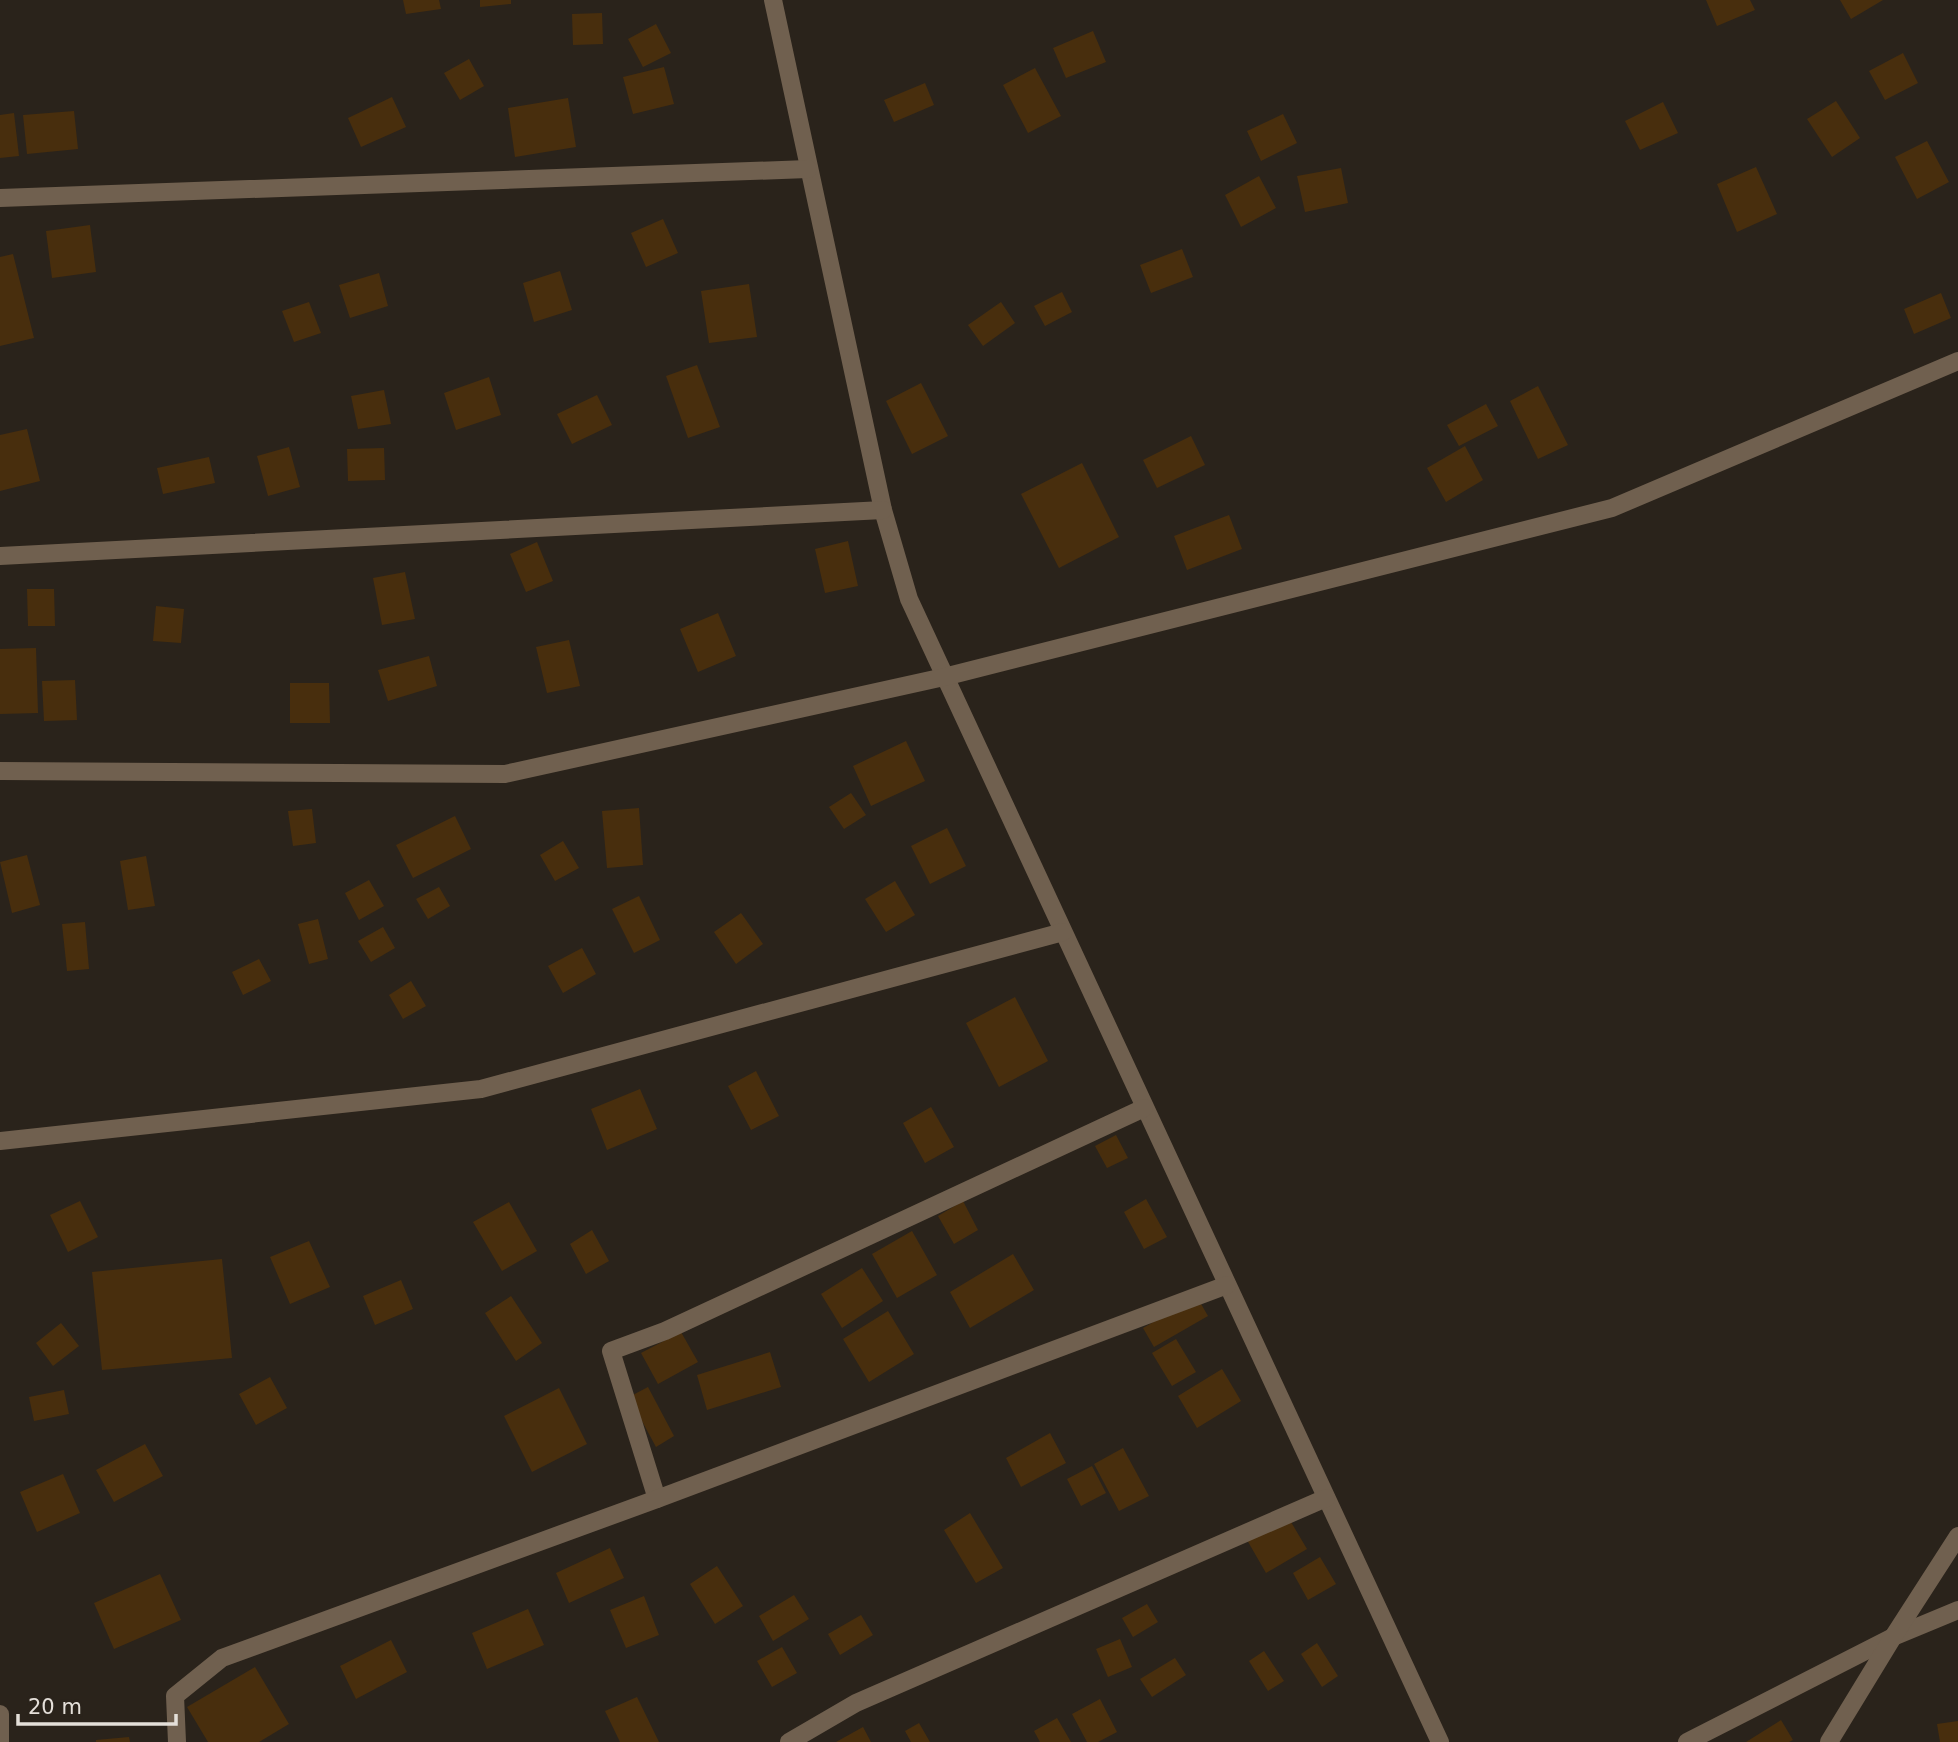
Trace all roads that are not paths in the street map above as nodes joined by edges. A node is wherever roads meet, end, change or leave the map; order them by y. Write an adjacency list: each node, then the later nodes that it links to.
1 (773, 0): 2 (street)
2 (808, 169): 3 (street); 5 (street)
3 (0, 198)
4 (1958, 361): 7 (street)
5 (883, 510): 6 (street); 7 (street)
6 (0, 556)
7 (944, 677): 8 (street); 9 (street)
8 (0, 771)
9 (1063, 932): 10 (street); 11 (street)
10 (1144, 1108): 12 (street); 14 (street)
11 (0, 1141)
12 (1227, 1285): 13 (street); 14 (street)
13 (1326, 1497): 21 (street); 22 (street)
14 (657, 1499): 20 (street)
15 (1958, 1536): 17 (street)
16 (1958, 1610): 17 (street)
17 (1893, 1637): 23 (street); 24 (street)
18 (0, 1714): 19 (street)
19 (0, 1742)
20 (177, 1742)
21 (789, 1742)
22 (1440, 1742)
23 (1687, 1742)
24 (1829, 1742)

